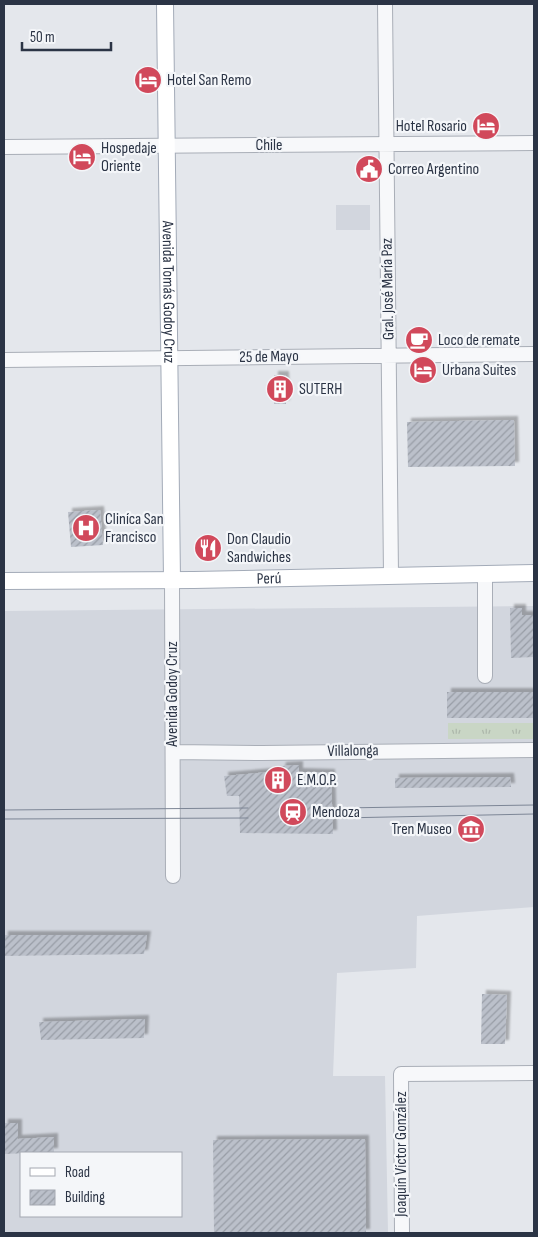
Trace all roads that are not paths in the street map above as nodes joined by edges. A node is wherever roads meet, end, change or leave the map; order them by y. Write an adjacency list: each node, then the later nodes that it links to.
1 (165, 4): 5 (main road, Avenida Tomás Godoy Cruz)
2 (385, 4): 4 (street, Gral. José María Paz)
3 (534, 143): 4 (street, Chile)
4 (387, 144): 5 (street, Chile); 8 (street, Gral. José María Paz)
5 (167, 146): 6 (street, Chile); 9 (main road, Avenida Tomás Godoy Cruz)
6 (4, 147)
7 (534, 354): 8 (street, 25 de Mayo)
8 (389, 355): 9 (street, 25 de Mayo); 13 (street, Gral. José María Paz)
9 (170, 358): 10 (street, 25 de Mayo); 14 (main road, Avenida Tomás Godoy Cruz)
10 (4, 360)
11 (534, 573): 12 (main road, Perú)
12 (485, 574): 13 (main road, Perú); 16 (street)
13 (391, 575): 14 (main road, Perú)
14 (172, 580): 15 (main road, Perú); 18 (street, Avenida Godoy Cruz)
15 (4, 581)
16 (485, 676)
17 (534, 750): 18 (street, Villalonga)
18 (172, 752): 19 (street, Avenida Godoy Cruz)
19 (173, 876)
20 (534, 1073): 21 (street, Joaquín Víctor González)
21 (402, 1233)

